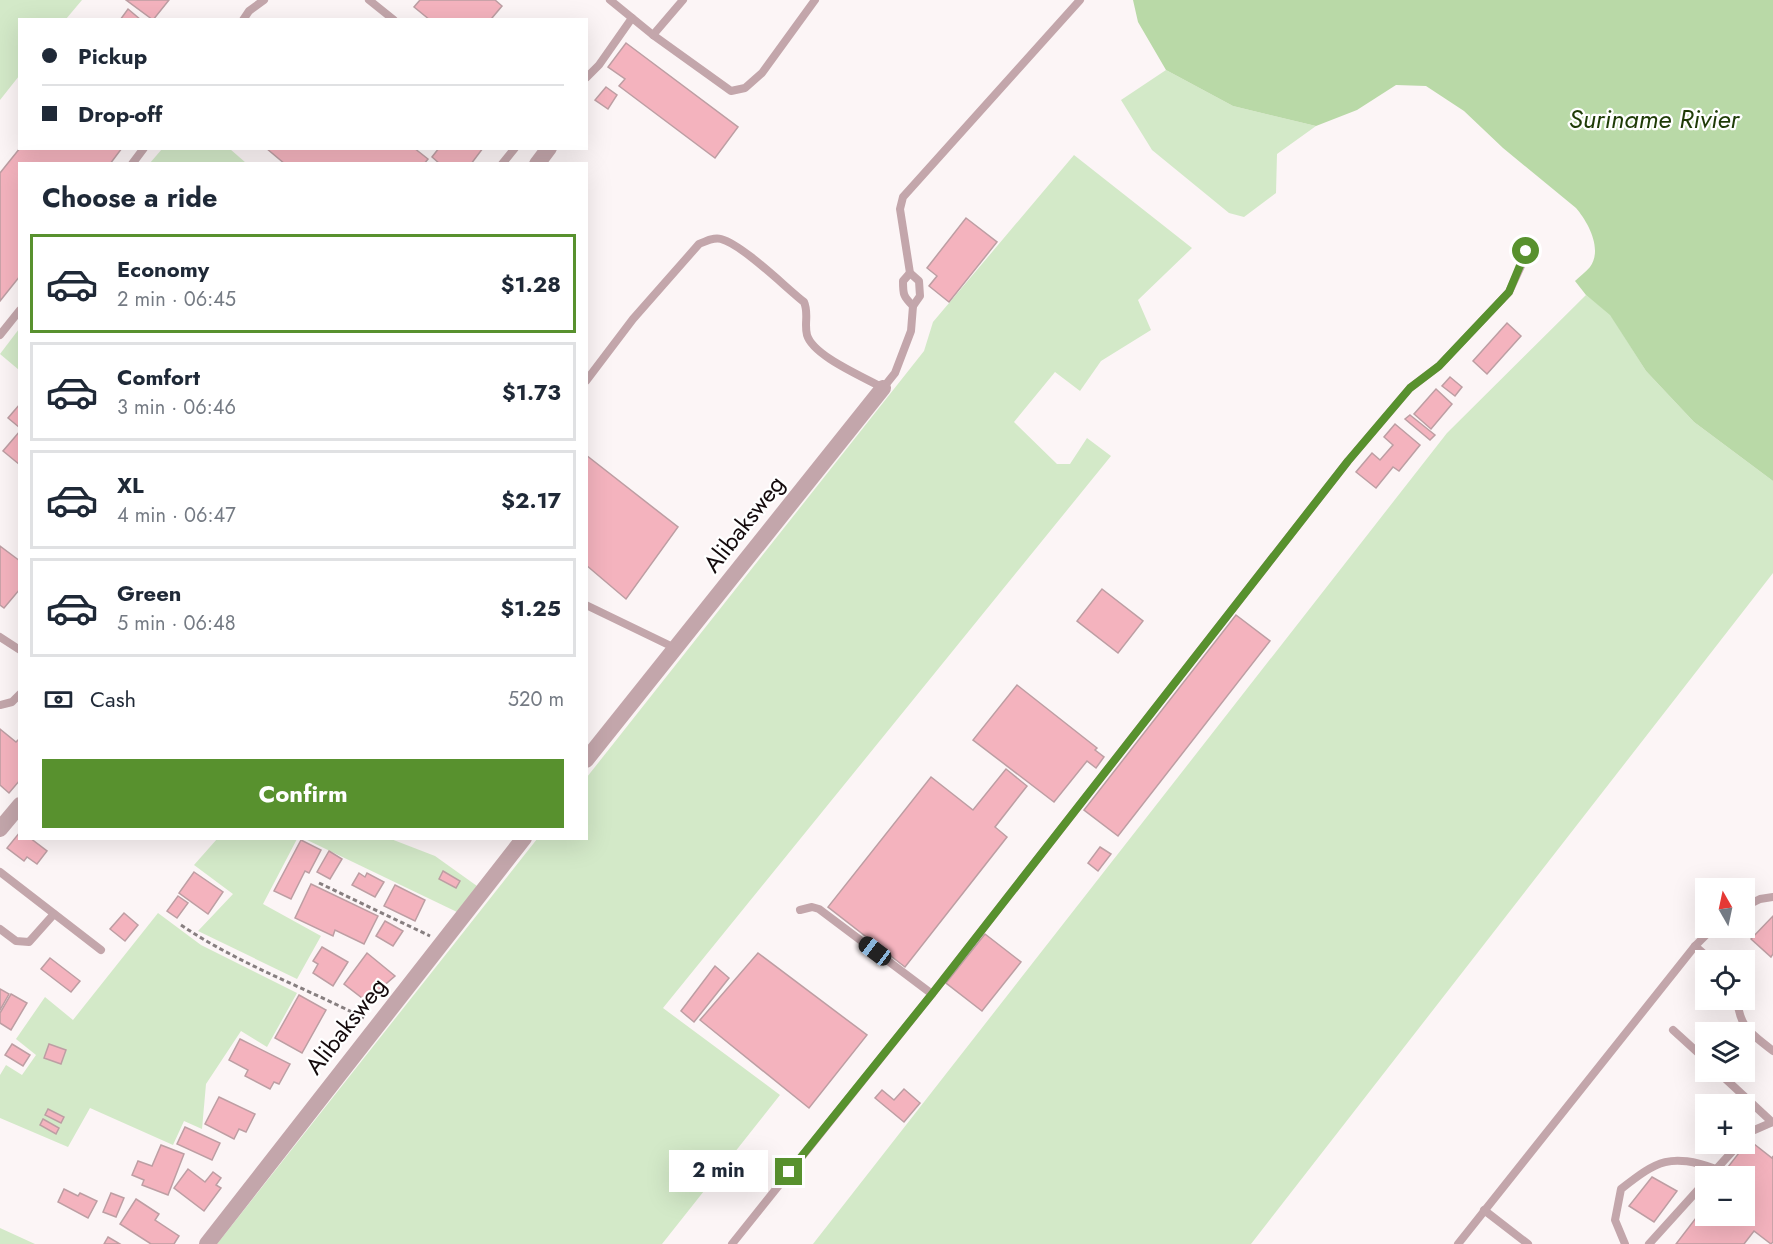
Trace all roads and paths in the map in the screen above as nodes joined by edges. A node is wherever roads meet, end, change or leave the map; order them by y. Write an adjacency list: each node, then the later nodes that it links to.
1 (264, 0): 7 (lane)
2 (369, 0): 8 (lane)
3 (610, 0): 9 (lane)
4 (683, 0): 10 (lane)
5 (815, 0): 10 (lane)
6 (1080, 0): 15 (lane)
7 (244, 18)
8 (392, 18)
9 (632, 18): 10 (lane); 11 (lane)
10 (653, 35)
11 (588, 76)
12 (513, 150): 13 (lane)
13 (504, 162)
14 (1526, 251): 44 (lane)
15 (910, 273): 16 (lane); 16 (lane, Alibaksweg)
16 (913, 306): 20 (lane, Alibaksweg)
17 (18, 312): 18 (lane)
18 (0, 335)
19 (588, 378): 20 (lane)
20 (883, 388): 23 (street, Alibaksweg)
21 (588, 606): 23 (lane)
22 (0, 637): 24 (lane)
23 (675, 648): 27 (street, Alibaksweg)
24 (18, 649)
25 (18, 696): 26 (lane)
26 (0, 705)
27 (588, 757)
28 (18, 807): 29 (street)
29 (0, 829)
30 (522, 840): 40 (street, Alibaksweg)
31 (2, 876): 36 (lane)
32 (319, 883): 40 (path)
33 (1773, 897): 34 (lane)
34 (1755, 902)
35 (800, 910): 44 (lane)
36 (54, 914): 38 (lane); 42 (lane)
37 (181, 925): 46 (path)
38 (0, 929)
39 (1703, 938): 41 (lane)
40 (442, 942): 46 (street, Alibaksweg)
41 (1695, 946): 43 (lane); 57 (lane)
42 (101, 950)
43 (1700, 950)
44 (932, 994): 59 (lane)
45 (1738, 1010): 49 (lane)
46 (378, 1025): 58 (street, Alibaksweg)
47 (1673, 1030): 48 (lane)
48 (1695, 1050)
49 (1773, 1051)
50 (1729, 1082): 51 (lane)
51 (1772, 1122): 52 (lane)
52 (1755, 1130)
53 (1730, 1154): 55 (lane)
54 (1704, 1166): 62 (lane)
55 (1719, 1166)
56 (1695, 1193): 63 (lane)
57 (1484, 1210): 60 (lane); 61 (lane)
58 (207, 1244)
59 (732, 1244)
60 (1458, 1244)
61 (1528, 1244)
62 (1625, 1244)
63 (1649, 1244)

